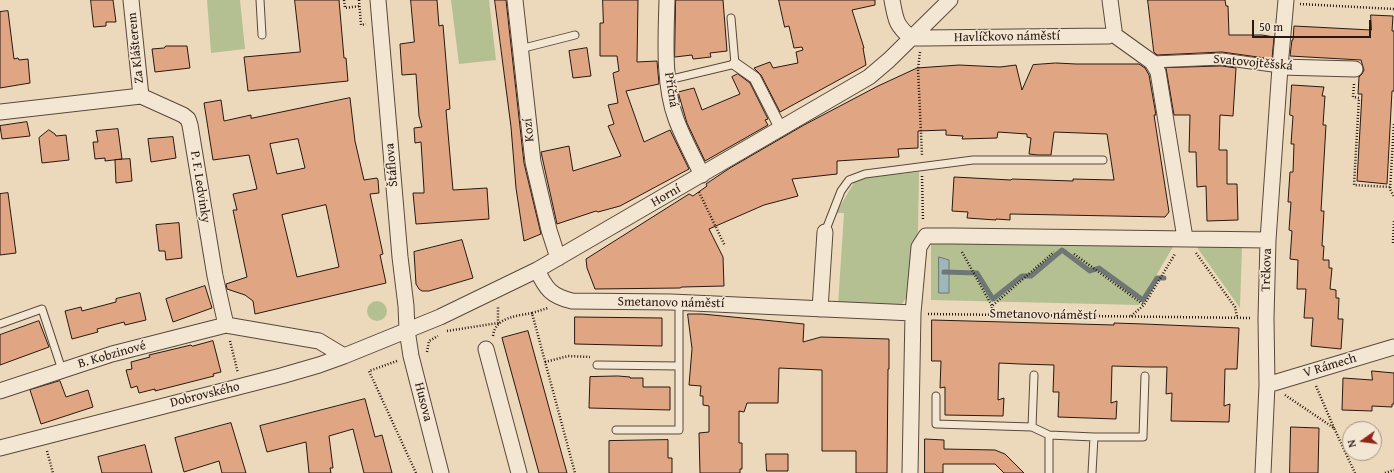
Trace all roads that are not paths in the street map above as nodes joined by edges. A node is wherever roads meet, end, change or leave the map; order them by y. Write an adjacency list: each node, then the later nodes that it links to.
1 (131, 0): 21 (street, Za Klášterem)
2 (260, 0): 12 (lane)
3 (378, 0): 36 (street, Štáflova)
4 (515, 0): 15 (street, Kozí)
5 (666, 0): 20 (street, Příčná)
6 (892, 0): 14 (street)
7 (950, 0): 14 (street, Horní)
8 (1110, 0): 11 (street)
9 (1286, 2): 18 (street, Trčkova)
10 (731, 18): 17 (lane)
11 (1113, 34): 14 (street, Havlíčkovo náměstí); 16 (street)
12 (262, 35)
13 (575, 35): 15 (lane)
14 (917, 38): 23 (street, Horní)
15 (520, 49): 29 (street, Kozí)
16 (1152, 62): 18 (street, Svatovojtěšská); 27 (street)
17 (735, 64): 20 (lane); 23 (street)
18 (1280, 67): 19 (street, Svatovojtěšská); 28 (street, Trčkova)
19 (1355, 69)
20 (668, 80): 25 (street, Příčná)
21 (141, 96): 22 (street); 35 (street, P. F. Ledvinky)
22 (0, 112)
23 (781, 129): 25 (street, Horní)
24 (1103, 160): 26 (lane)
25 (702, 175): 29 (street, Horní)
26 (825, 232): 32 (street)
27 (1185, 238): 28 (street); 33 (street)
28 (1268, 240): 45 (street, Trčkova)
29 (558, 258): 30 (street, Horní)
30 (537, 270): 31 (street, Smetanovo náměstí); 36 (street, Horní)
31 (679, 302): 32 (street, Smetanovo náměstí); 41 (lane)
32 (820, 309): 33 (street, Smetanovo náměstí)
33 (913, 313): 53 (street)
34 (0, 324): 42 (lane)
35 (226, 325): 39 (street); 42 (street, B. Kobzinové)
36 (407, 330): 39 (street, Dobrovského); 54 (street, Husova)
37 (1394, 347): 45 (street, V Rámech)
38 (486, 349): 55 (street)
39 (344, 356): 52 (street, Dobrovského)
40 (597, 365): 41 (lane)
41 (679, 366): 49 (lane)
42 (62, 370): 46 (street, B. Kobzinové)
43 (1034, 375): 48 (lane)
44 (1145, 376): 51 (lane)
45 (1267, 385): 58 (street, Trčkova)
46 (0, 391)
47 (936, 396): 48 (lane)
48 (1032, 427): 50 (lane)
49 (616, 430)
50 (1049, 435): 51 (lane); 56 (lane)
51 (1094, 437): 57 (lane)
52 (0, 448)
53 (910, 469)
54 (441, 473)
55 (519, 473)
56 (1049, 473)
57 (1092, 473)
58 (1263, 473)

